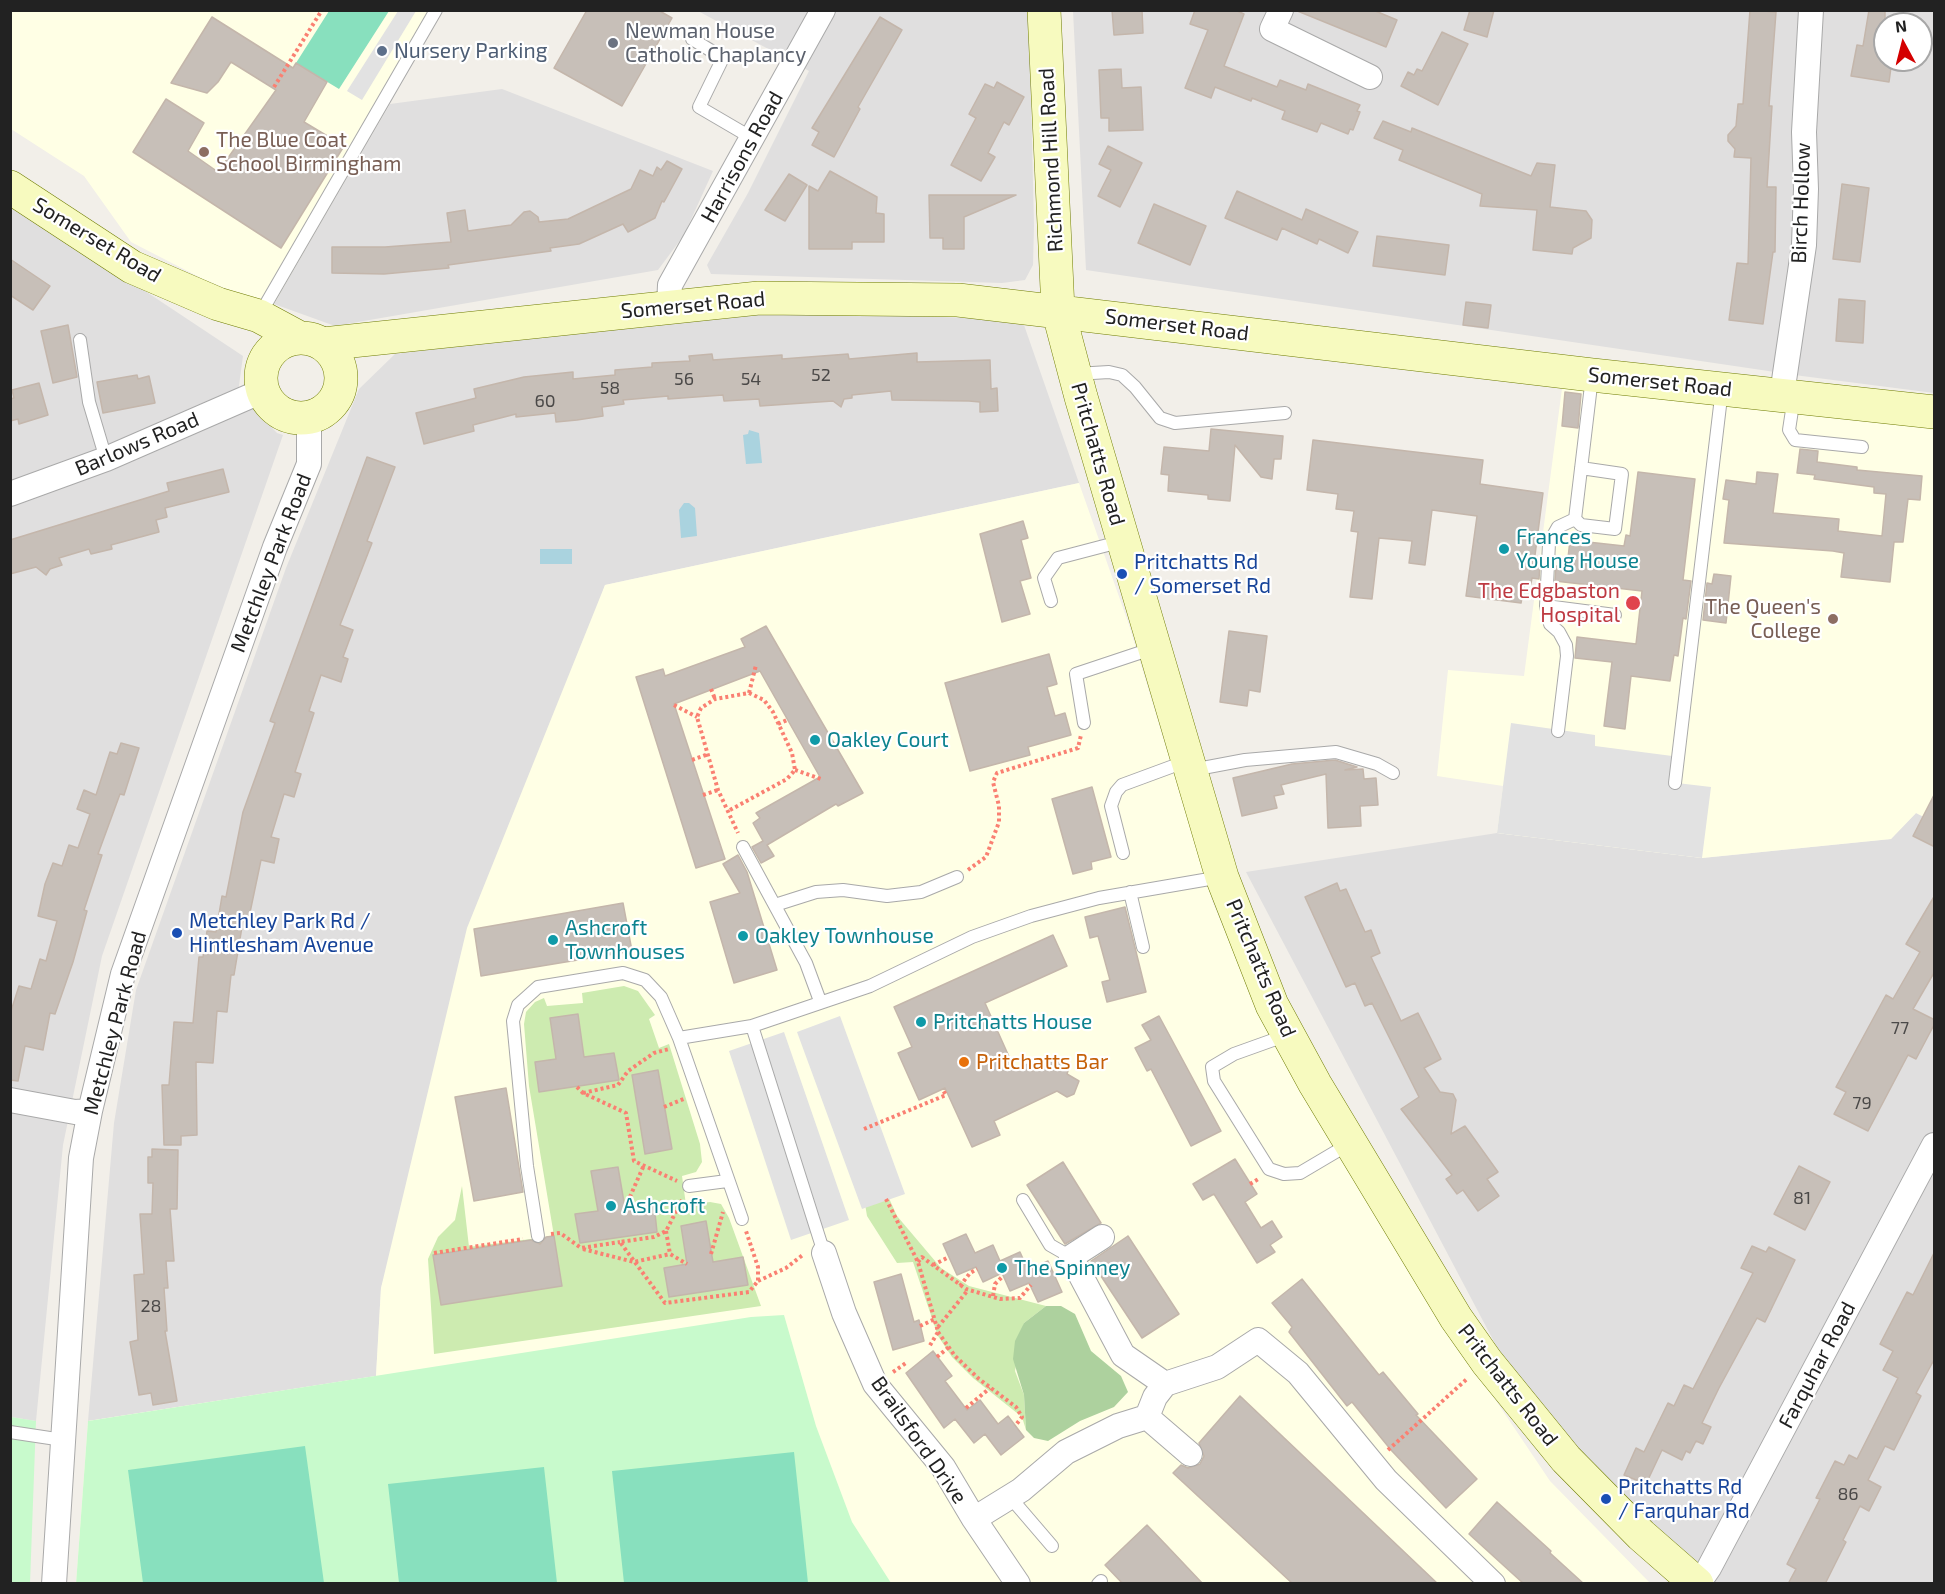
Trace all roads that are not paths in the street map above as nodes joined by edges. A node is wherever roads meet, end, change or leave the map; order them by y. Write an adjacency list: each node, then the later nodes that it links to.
1 (436, 10): 13 (lane)
2 (823, 10): 8 (street, Harrisons Road)
3 (1044, 10): 12 (street, Richmond Hill Road)
4 (1281, 10): 7 (street)
5 (1811, 10): 22 (street, Birch Hollow)
6 (692, 39): 8 (lane)
7 (1370, 77)
8 (752, 138): 11 (street, Harrisons Road)
9 (10, 187): 10 (street, Somerset Road)
10 (218, 304): 13 (street, Somerset Road); 20 (street, Somerset Road)
11 (669, 306): 12 (street, Somerset Road); 14 (street, Somerset Road)
12 (1058, 310): 18 (street, Pritchatts Road); 19 (street, Somerset Road)
13 (259, 316): 16 (street, Somerset Road)
14 (417, 333): 16 (street, Somerset Road); 17 (street, Somerset Road)
15 (80, 340): 27 (lane)
16 (311, 341): 17 (street); 20 (street)
17 (342, 372): 25 (street)
18 (1075, 374): 24 (lane); 31 (street, Pritchatts Road)
19 (1592, 375): 21 (street, Somerset Road); 28 (lane)
20 (261, 381): 25 (street); 27 (street, Barlows Road)
21 (1722, 388): 22 (street, Somerset Road); 40 (lane)
22 (1788, 395): 23 (street, Somerset Road); 26 (lane)
23 (1935, 412)
24 (1285, 413)
25 (309, 418): 53 (street, Metchley Park Road)
26 (1862, 447)
27 (106, 459): 29 (street, Barlows Road)
28 (1581, 468): 30 (lane); 30 (lane)
29 (10, 494)
30 (1575, 519): 33 (lane)
31 (1124, 541): 32 (lane); 35 (street, Pritchatts Road)
32 (1051, 601)
33 (1546, 606): 34 (lane); 37 (lane)
34 (1615, 615)
35 (1155, 647): 36 (lane); 38 (street, Pritchatts Road)
36 (1084, 723)
37 (1557, 731)
38 (1189, 766): 39 (lane); 42 (lane); 44 (street, Pritchatts Road)
39 (1393, 773)
40 (1675, 783)
41 (743, 847): 46 (lane)
42 (1124, 853)
43 (957, 877): 46 (lane)
44 (1222, 877): 45 (lane); 50 (street, Pritchatts Road)
45 (1130, 892): 47 (lane); 48 (lane)
46 (775, 905): 48 (lane)
47 (1143, 947)
48 (820, 1001): 49 (lane)
49 (752, 1026): 51 (lane); 62 (lane)
50 (1288, 1035): 54 (street, Pritchatts Road); 54 (lane)
51 (680, 1041): 56 (lane); 60 (lane)
52 (10, 1100): 53 (street)
53 (90, 1111): 67 (street, Metchley Park Road)
54 (1350, 1143): 75 (street, Pritchatts Road)
55 (1935, 1145): 75 (street, Farquhar Road)
56 (728, 1181): 57 (lane); 59 (lane)
57 (689, 1186)
58 (1023, 1200): 63 (lane)
59 (742, 1220)
60 (538, 1236)
61 (1102, 1237): 63 (street)
62 (823, 1246): 70 (street, Brailsford Drive)
63 (1071, 1257): 64 (street)
64 (1165, 1384): 65 (street); 74 (street)
65 (1147, 1417): 68 (street); 69 (street)
66 (10, 1432): 67 (lane)
67 (63, 1440): 72 (street, Metchley Park Road)
68 (1190, 1454)
69 (1010, 1497): 70 (street); 71 (lane)
70 (974, 1519): 73 (street, Brailsford Drive)
71 (1052, 1546)
72 (54, 1584)
73 (1018, 1584)
74 (1493, 1584)
75 (1698, 1584)

